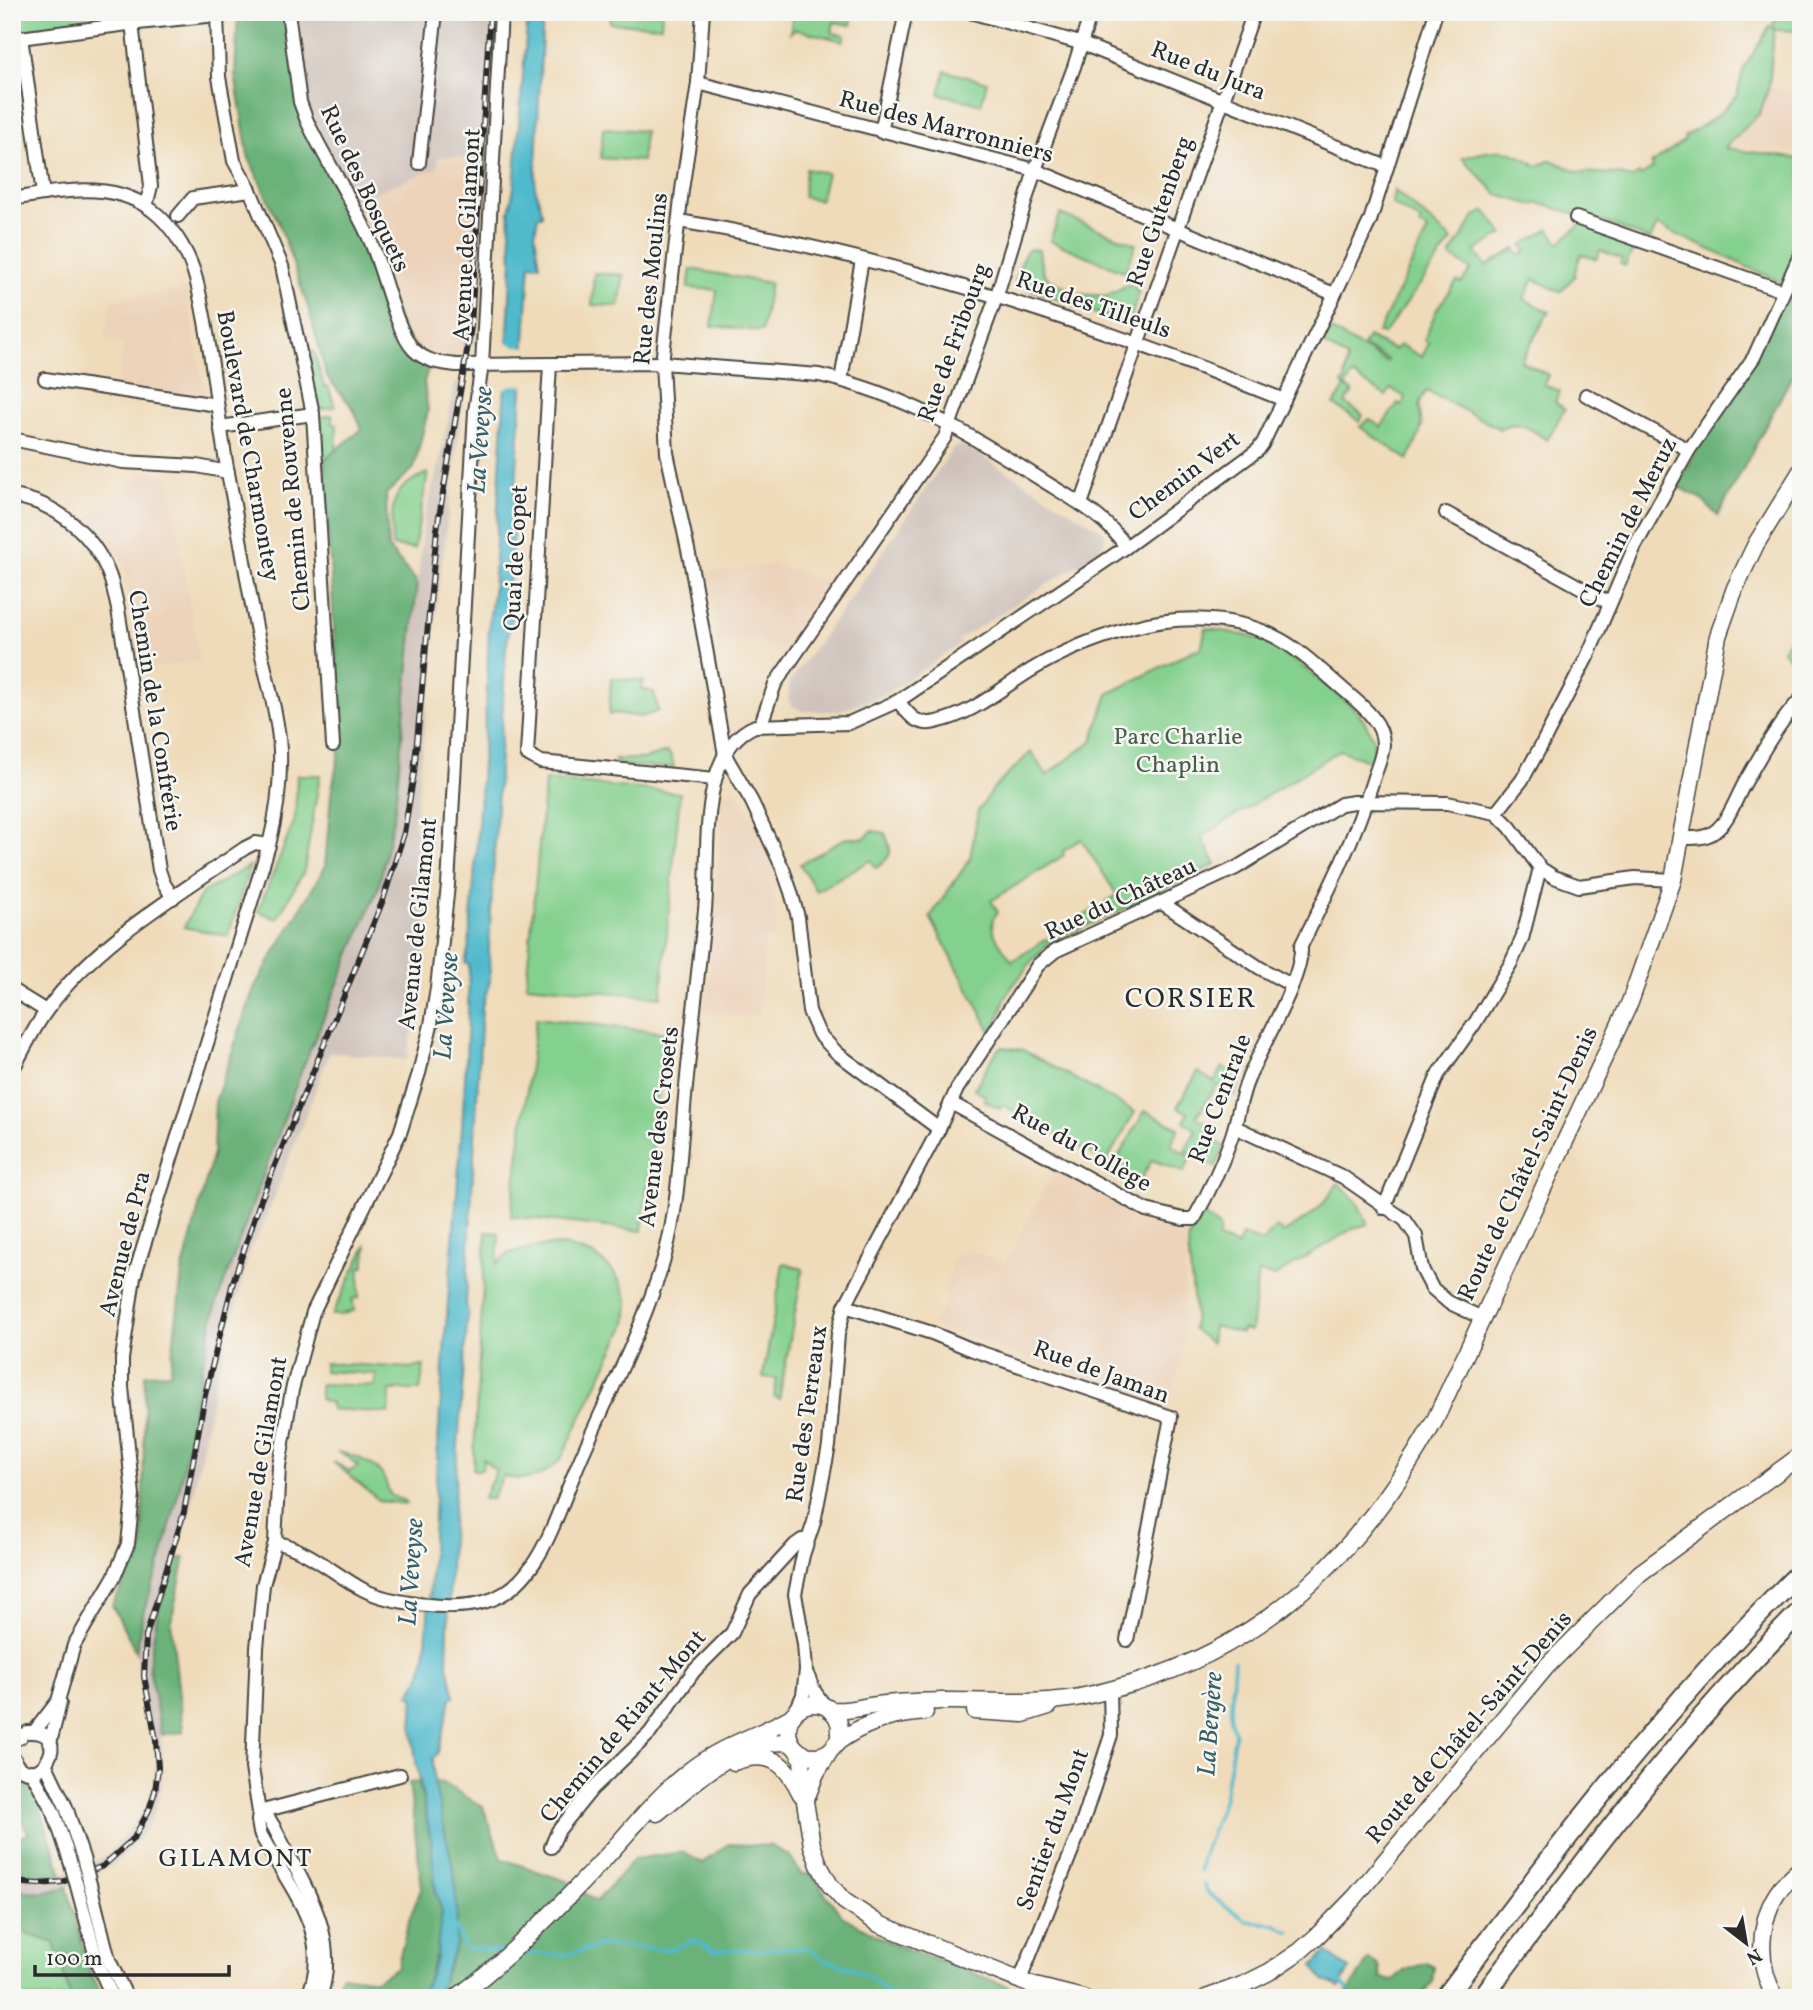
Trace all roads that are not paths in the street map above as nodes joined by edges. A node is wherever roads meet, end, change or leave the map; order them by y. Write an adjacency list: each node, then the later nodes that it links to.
1 (288, 12): 35 (street, Rue des Bosquets)
2 (436, 12): 17 (street)
3 (501, 12): 35 (street, Avenue de Gilamont)
4 (703, 12): 14 (street, Rue des Moulins)
5 (906, 12): 16 (street)
6 (970, 12): 13 (street, Rue du Jura)
7 (1091, 12): 13 (street, Rue de Fribourg)
8 (1254, 12): 15 (street, Rue Gutenberg)
9 (1436, 12): 18 (street, Chemin Vert)
10 (217, 14): 11 (street); 20 (street, Chemin de Rouvenne)
11 (132, 23): 12 (street); 23 (street)
12 (17, 38): 21 (street)
13 (1080, 43): 15 (street, Rue du Jura); 19 (street, Rue de Fribourg)
14 (698, 83): 16 (street, Rue des Marronniers); 26 (street, Rue des Moulins)
15 (1222, 100): 18 (street, Rue du Jura); 27 (street, Rue Gutenberg)
16 (881, 132): 19 (street, Rue des Marronniers)
17 (419, 163)
18 (1387, 167): 32 (street, Chemin Vert)
19 (1035, 170): 27 (street, Rue des Marronniers); 31 (street, Rue de Fribourg)
20 (250, 190): 24 (street); 42 (street, Chemin de Rouvenne)
21 (43, 194): 22 (street, Boulevard de Charmontey); 23 (street, Boulevard de Charmontey)
22 (12, 199)
23 (146, 206): 41 (street, Boulevard de Charmontey)
24 (178, 216)
25 (1576, 218): 30 (street)
26 (679, 221): 29 (street, Rue des Tilleuls); 34 (street, Rue des Moulins)
27 (1177, 230): 32 (street, Rue des Marronniers); 33 (street, Rue Gutenberg)
28 (1801, 253): 30 (street, Chemin de Meruz)
29 (862, 260): 31 (street, Rue des Tilleuls); 38 (street)
30 (1783, 291): 46 (street, Chemin de Meruz)
31 (996, 295): 33 (street, Rue des Tilleuls); 43 (street, Rue de Fribourg)
32 (1334, 295): 40 (street, Chemin Vert)
33 (1138, 345): 40 (street, Rue des Tilleuls); 50 (street, Rue Gutenberg)
34 (662, 363): 36 (street, Rue des Bosquets); 38 (street, Rue des Bosquets); 58 (street, Rue des Moulins)
35 (488, 365): 36 (street, Rue des Bosquets); 81 (street, Avenue de Gilamont)
36 (550, 365): 59 (street, Quai de Copet)
37 (44, 379): 41 (street)
38 (841, 380): 43 (street, Rue des Bosquets)
39 (1586, 395): 46 (street)
40 (1284, 400): 52 (street, Chemin Vert)
41 (217, 405): 44 (street, Boulevard de Charmontey)
42 (313, 414): 44 (street); 57 (street, Chemin de Rouvenne)
43 (949, 425): 50 (street, Rue des Bosquets); 56 (street, Rue de Fribourg)
44 (220, 427): 48 (street, Boulevard de Charmontey)
45 (12, 439): 48 (street)
46 (1689, 450): 53 (street, Chemin de Meruz)
47 (1801, 471): 62 (main road, Route de Châtel-Saint-Denis)
48 (228, 472): 63 (street, Boulevard de Charmontey)
49 (12, 496): 66 (street, Chemin de la Confrérie)
50 (1081, 504): 52 (street, Rue des Bosquets)
51 (1447, 513): 53 (street)
52 (1126, 547): 55 (street, Chemin Vert)
53 (1609, 603): 61 (street, Chemin de Meruz)
54 (1801, 699): 62 (street)
55 (898, 701): 56 (street, Chemin Vert); 60 (street, Rue Centrale)
56 (761, 724): 58 (street)
57 (333, 745)
58 (725, 755): 59 (street, Avenue des Crosets); 74 (street)
59 (715, 779): 81 (street, Avenue des Crosets)
60 (1366, 802): 61 (street, Rue du Château); 67 (street, Rue du Château); 68 (street, Rue Centrale)
61 (1496, 813): 64 (street)
62 (1682, 838): 65 (main road, Route de Châtel-Saint-Denis)
63 (269, 845): 66 (street); 87 (street, Avenue de Pra)
64 (1540, 868): 65 (street); 75 (street)
65 (1673, 880): 78 (main road, Route de Châtel-Saint-Denis)
66 (173, 898): 70 (street)
67 (1162, 903): 68 (street); 72 (street, Rue du Château)
68 (1291, 985): 73 (street, Rue Centrale)
69 (12, 990): 70 (street)
70 (46, 1011): 71 (street)
71 (12, 1071)
72 (951, 1102): 74 (street, Rue des Terreaux); 76 (street, Rue du Collège)
73 (1235, 1127): 75 (street); 76 (street, Rue Centrale)
74 (939, 1129): 77 (street, Rue des Terreaux)
75 (1384, 1208): 78 (street)
76 (1194, 1219)
77 (845, 1306): 80 (street, Rue des Terreaux); 84 (street, Rue de Jaman)
78 (1482, 1318): 86 (main road, Route de Châtel-Saint-Denis)
79 (1801, 1455): 114 (main road, Route de Châtel-Saint-Denis)
80 (807, 1540): 85 (street, Rue des Terreaux); 102 (street, Chemin de Riant-Mont)
81 (275, 1542): 101 (street, Avenue de Gilamont)
82 (1801, 1572): 115 (highway)
83 (1801, 1611): 116 (highway)
84 (1127, 1640)
85 (806, 1670): 89 (street, Rue des Terreaux); 90 (street, Rue des Terreaux)
86 (1110, 1690): 88 (main road, Route de Châtel-Saint-Denis); 106 (street, Sentier du Mont)
87 (61, 1695): 91 (street, Avenue de Pra); 92 (street, Avenue de Pra)
88 (1068, 1699): 89 (main road, Route de Châtel-Saint-Denis); 94 (main road, Route de Châtel-Saint-Denis)
89 (828, 1709): 90 (main road); 94 (main road)
90 (794, 1714): 93 (main road); 99 (main road)
91 (19, 1738): 92 (street)
92 (50, 1743): 96 (street, Avenue de Pra)
93 (795, 1747): 94 (main road); 99 (main road); 100 (main road, Route de Châtel-Saint-Denis)
94 (833, 1747): 100 (main road, Route de Châtel-Saint-Denis)
95 (12, 1759): 97 (street)
96 (46, 1765): 97 (street); 103 (street)
97 (31, 1772): 103 (street)
98 (400, 1774): 101 (street)
99 (696, 1776): 100 (main road); 112 (main road)
100 (805, 1804): 106 (main road, Route de Châtel-Saint-Denis)
101 (260, 1812): 110 (street, Avenue de Gilamont); 111 (street, Avenue de Gilamont)
102 (551, 1847)
103 (76, 1859): 105 (street, bridge)
104 (1801, 1868): 117 (main road)
105 (83, 1885): 108 (street); 109 (street)
106 (1020, 1980): 107 (main road, Route de Châtel-Saint-Denis)
107 (1040, 1993): 113 (main road, Route de Châtel-Saint-Denis)
108 (113, 1998)
109 (127, 1998)
110 (307, 1998)
111 (320, 1998)
112 (456, 1998)
113 (1083, 1998)
114 (1206, 1998)
115 (1445, 1998)
116 (1482, 1998)
117 (1776, 1998)

